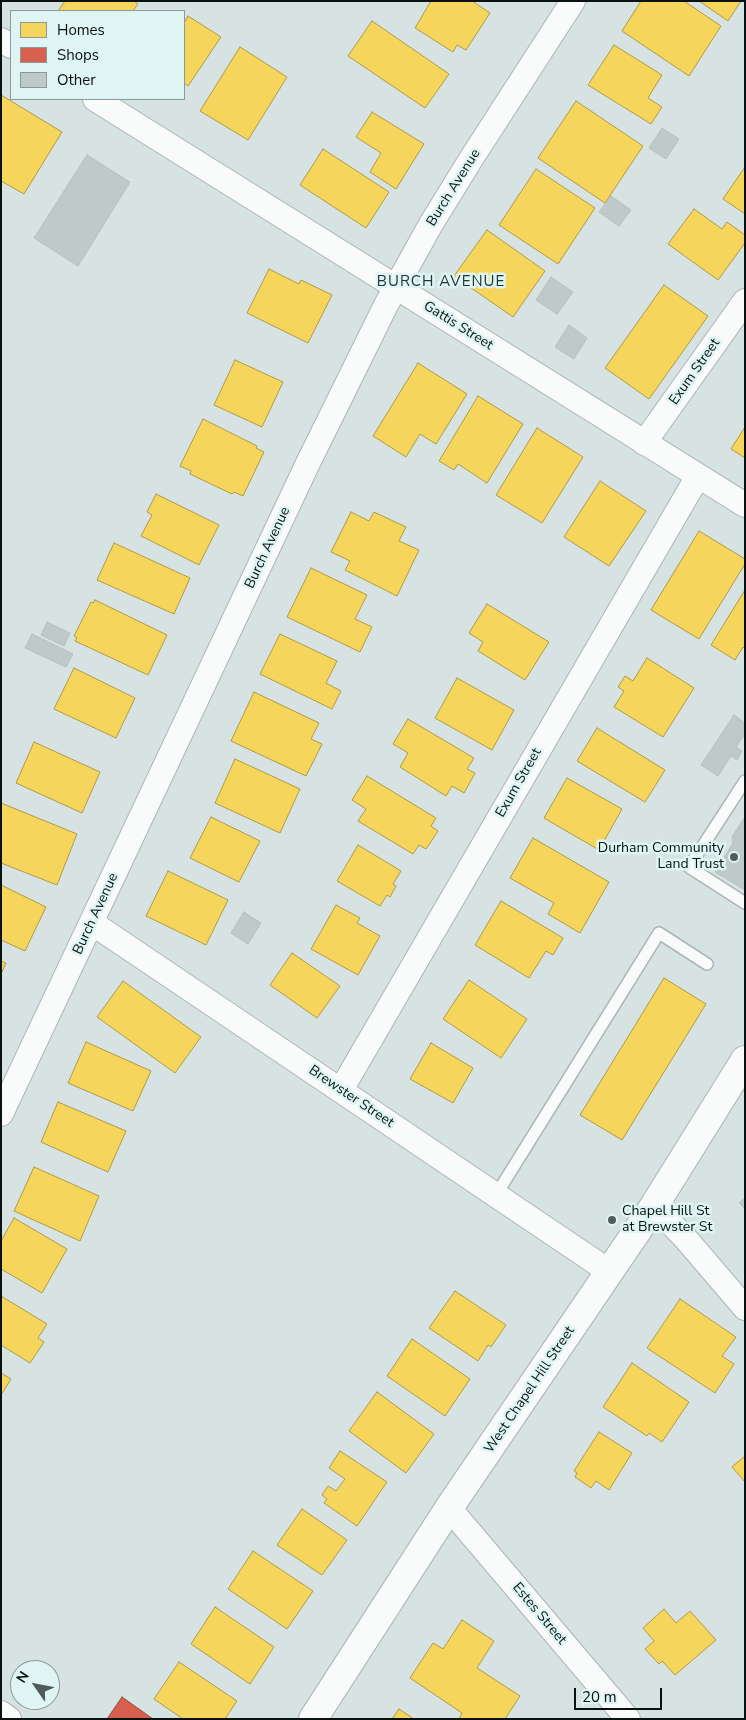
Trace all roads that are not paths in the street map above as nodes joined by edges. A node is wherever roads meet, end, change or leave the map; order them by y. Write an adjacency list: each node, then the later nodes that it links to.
1 (574, 1): 3 (street, Burch Avenue)
2 (97, 100): 3 (street, Gattis Street)
3 (396, 287): 5 (street, Gattis Street); 10 (street, Burch Avenue)
4 (745, 301): 5 (street, Exum Street)
5 (644, 443): 6 (street, Gattis Street)
6 (698, 476): 7 (street, Gattis Street); 13 (street, Exum Street)
7 (745, 506)
8 (745, 781): 9 (lane)
9 (745, 903)
10 (92, 923): 13 (street, Brewster Street); 14 (street, Burch Avenue)
11 (707, 964): 15 (lane)
12 (745, 1060): 16 (main road, West Chapel Hill Street)
13 (341, 1090): 15 (street, Brewster Street)
14 (1, 1114)
15 (496, 1195): 17 (street, Brewster Street)
16 (654, 1206): 17 (main road, West Chapel Hill Street); 18 (street)
17 (610, 1272): 19 (main road, West Chapel Hill Street)
18 (745, 1308)
19 (449, 1508): 22 (main road, West Chapel Hill Street); 23 (street, Estes Street)
20 (1, 1713): 21 (street)
21 (10, 1719)
22 (313, 1719)
23 (628, 1719)

